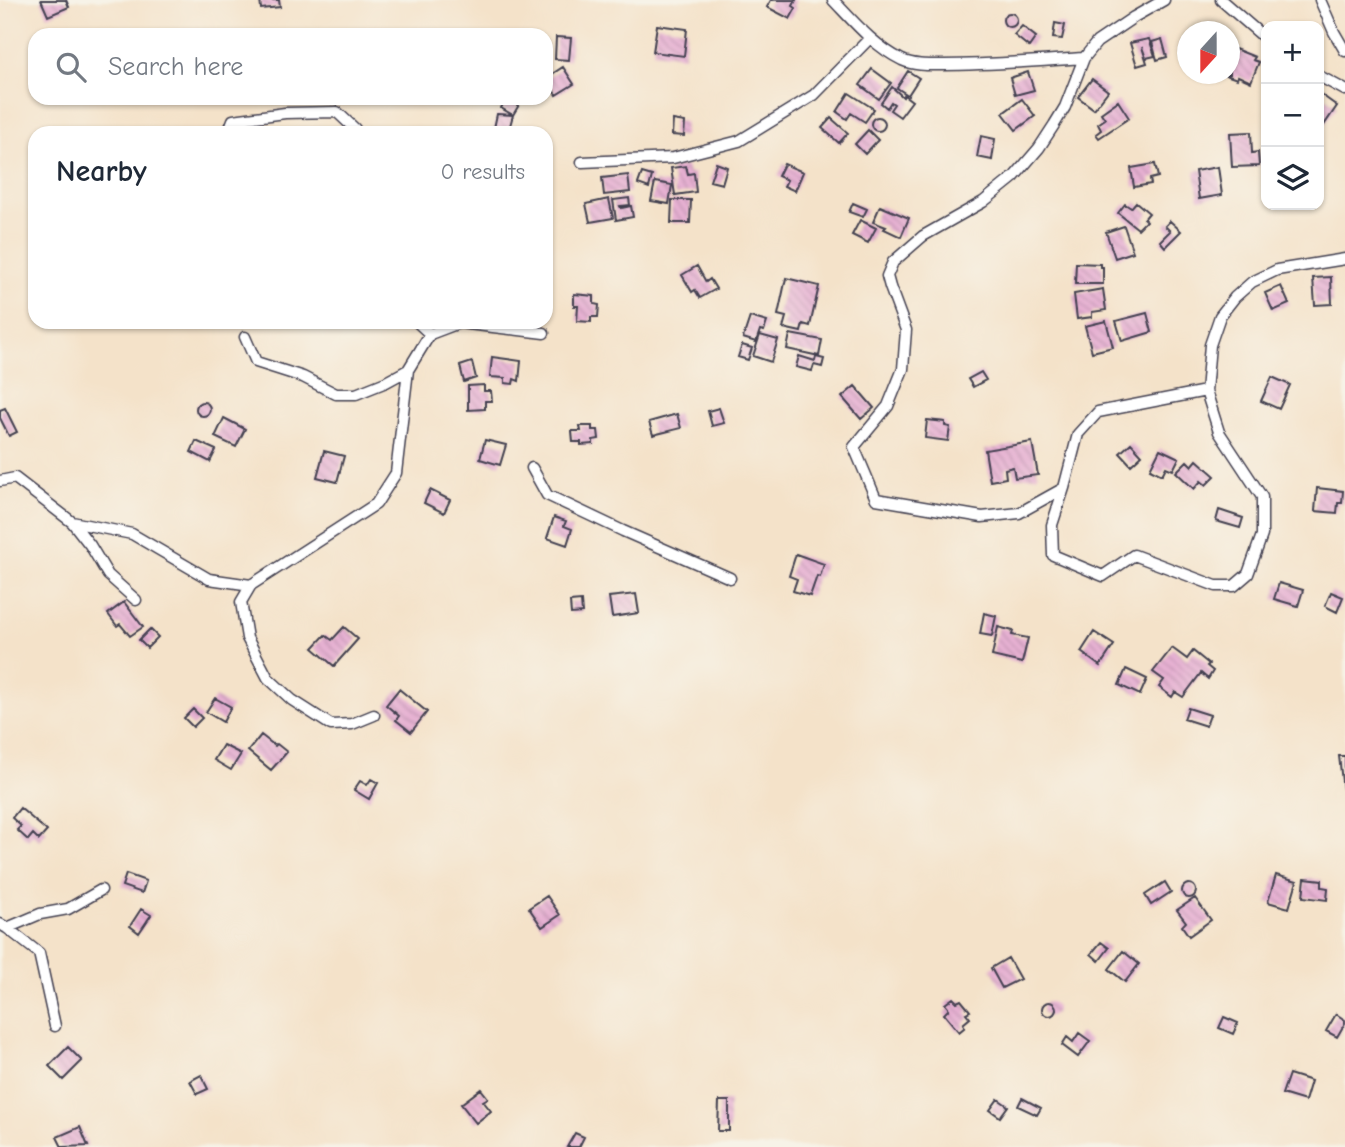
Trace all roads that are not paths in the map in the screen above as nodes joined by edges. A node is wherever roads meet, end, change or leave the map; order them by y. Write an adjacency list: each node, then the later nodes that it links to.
1 (833, 0): 6 (street)
2 (1164, 0): 8 (street)
3 (1221, 0): 5 (street)
4 (1320, 0): 7 (street)
5 (1261, 35)
6 (870, 38): 8 (street); 13 (street)
7 (1345, 51)
8 (1084, 58): 25 (street)
9 (1324, 79): 10 (street)
10 (1345, 90)
11 (231, 126): 12 (street)
12 (352, 126)
13 (582, 162)
14 (1345, 259): 22 (street)
15 (425, 329): 19 (street)
16 (443, 329): 19 (street)
17 (510, 329): 18 (street)
18 (544, 333)
19 (430, 334): 21 (street)
20 (245, 337): 21 (street)
21 (408, 370): 28 (street)
22 (1206, 391): 25 (street); 25 (street)
23 (532, 468): 27 (street)
24 (0, 481): 26 (street)
25 (1064, 488)
26 (72, 522): 28 (street); 29 (street)
27 (730, 578)
28 (251, 585): 30 (street)
29 (136, 600)
30 (374, 715)
31 (101, 890): 32 (street)
32 (4, 926): 33 (street)
33 (55, 1026)

